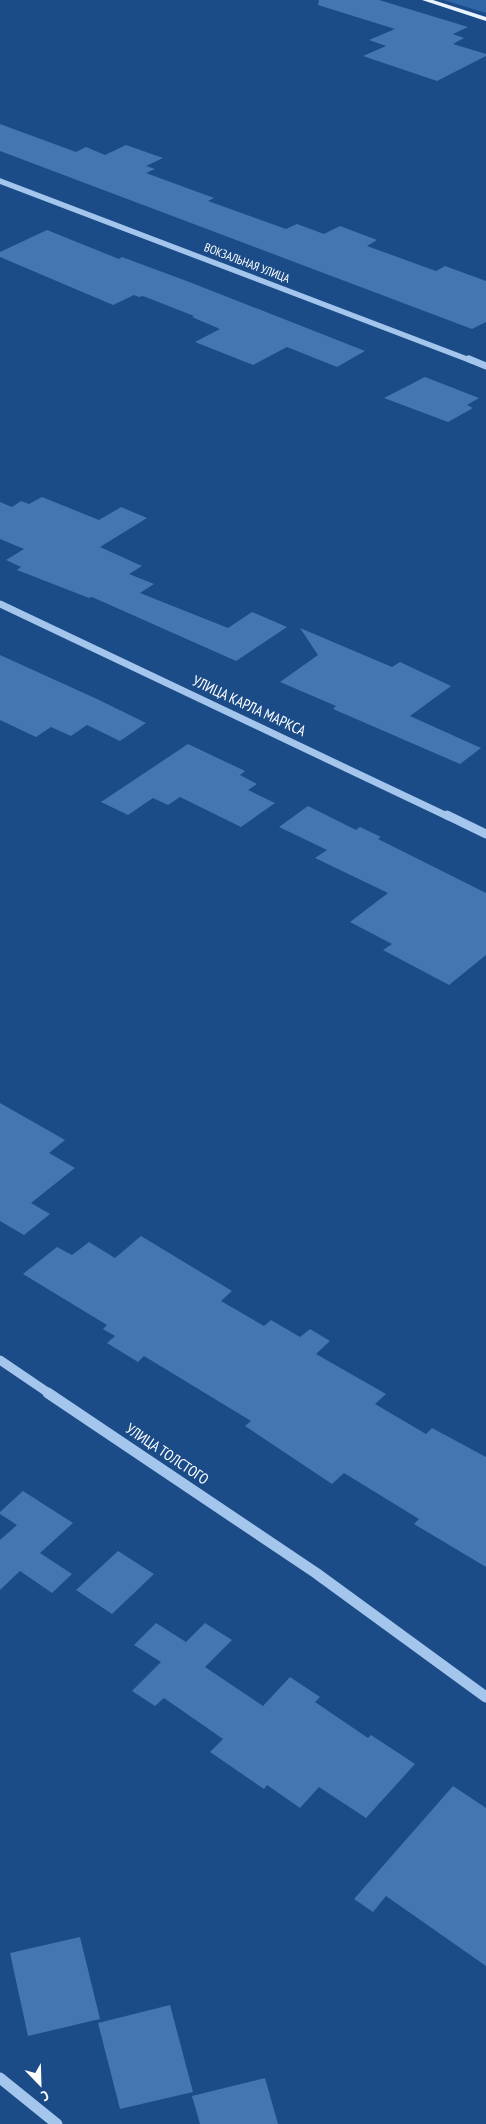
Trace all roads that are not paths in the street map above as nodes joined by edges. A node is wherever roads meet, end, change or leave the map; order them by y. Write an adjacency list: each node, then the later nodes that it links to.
1 (426, 0): 2 (main road)
2 (486, 19)
3 (0, 181): 4 (street, ВОКЗАЛЬНАЯ УЛИЦА)
4 (486, 366)
5 (0, 604): 6 (street, УЛИЦА КАРЛА МАРКСА)
6 (486, 834)
7 (0, 1360): 8 (street, УЛИЦА ТОЛСТОГО)
8 (486, 1697)
9 (0, 2078): 10 (street)
10 (57, 2124)

